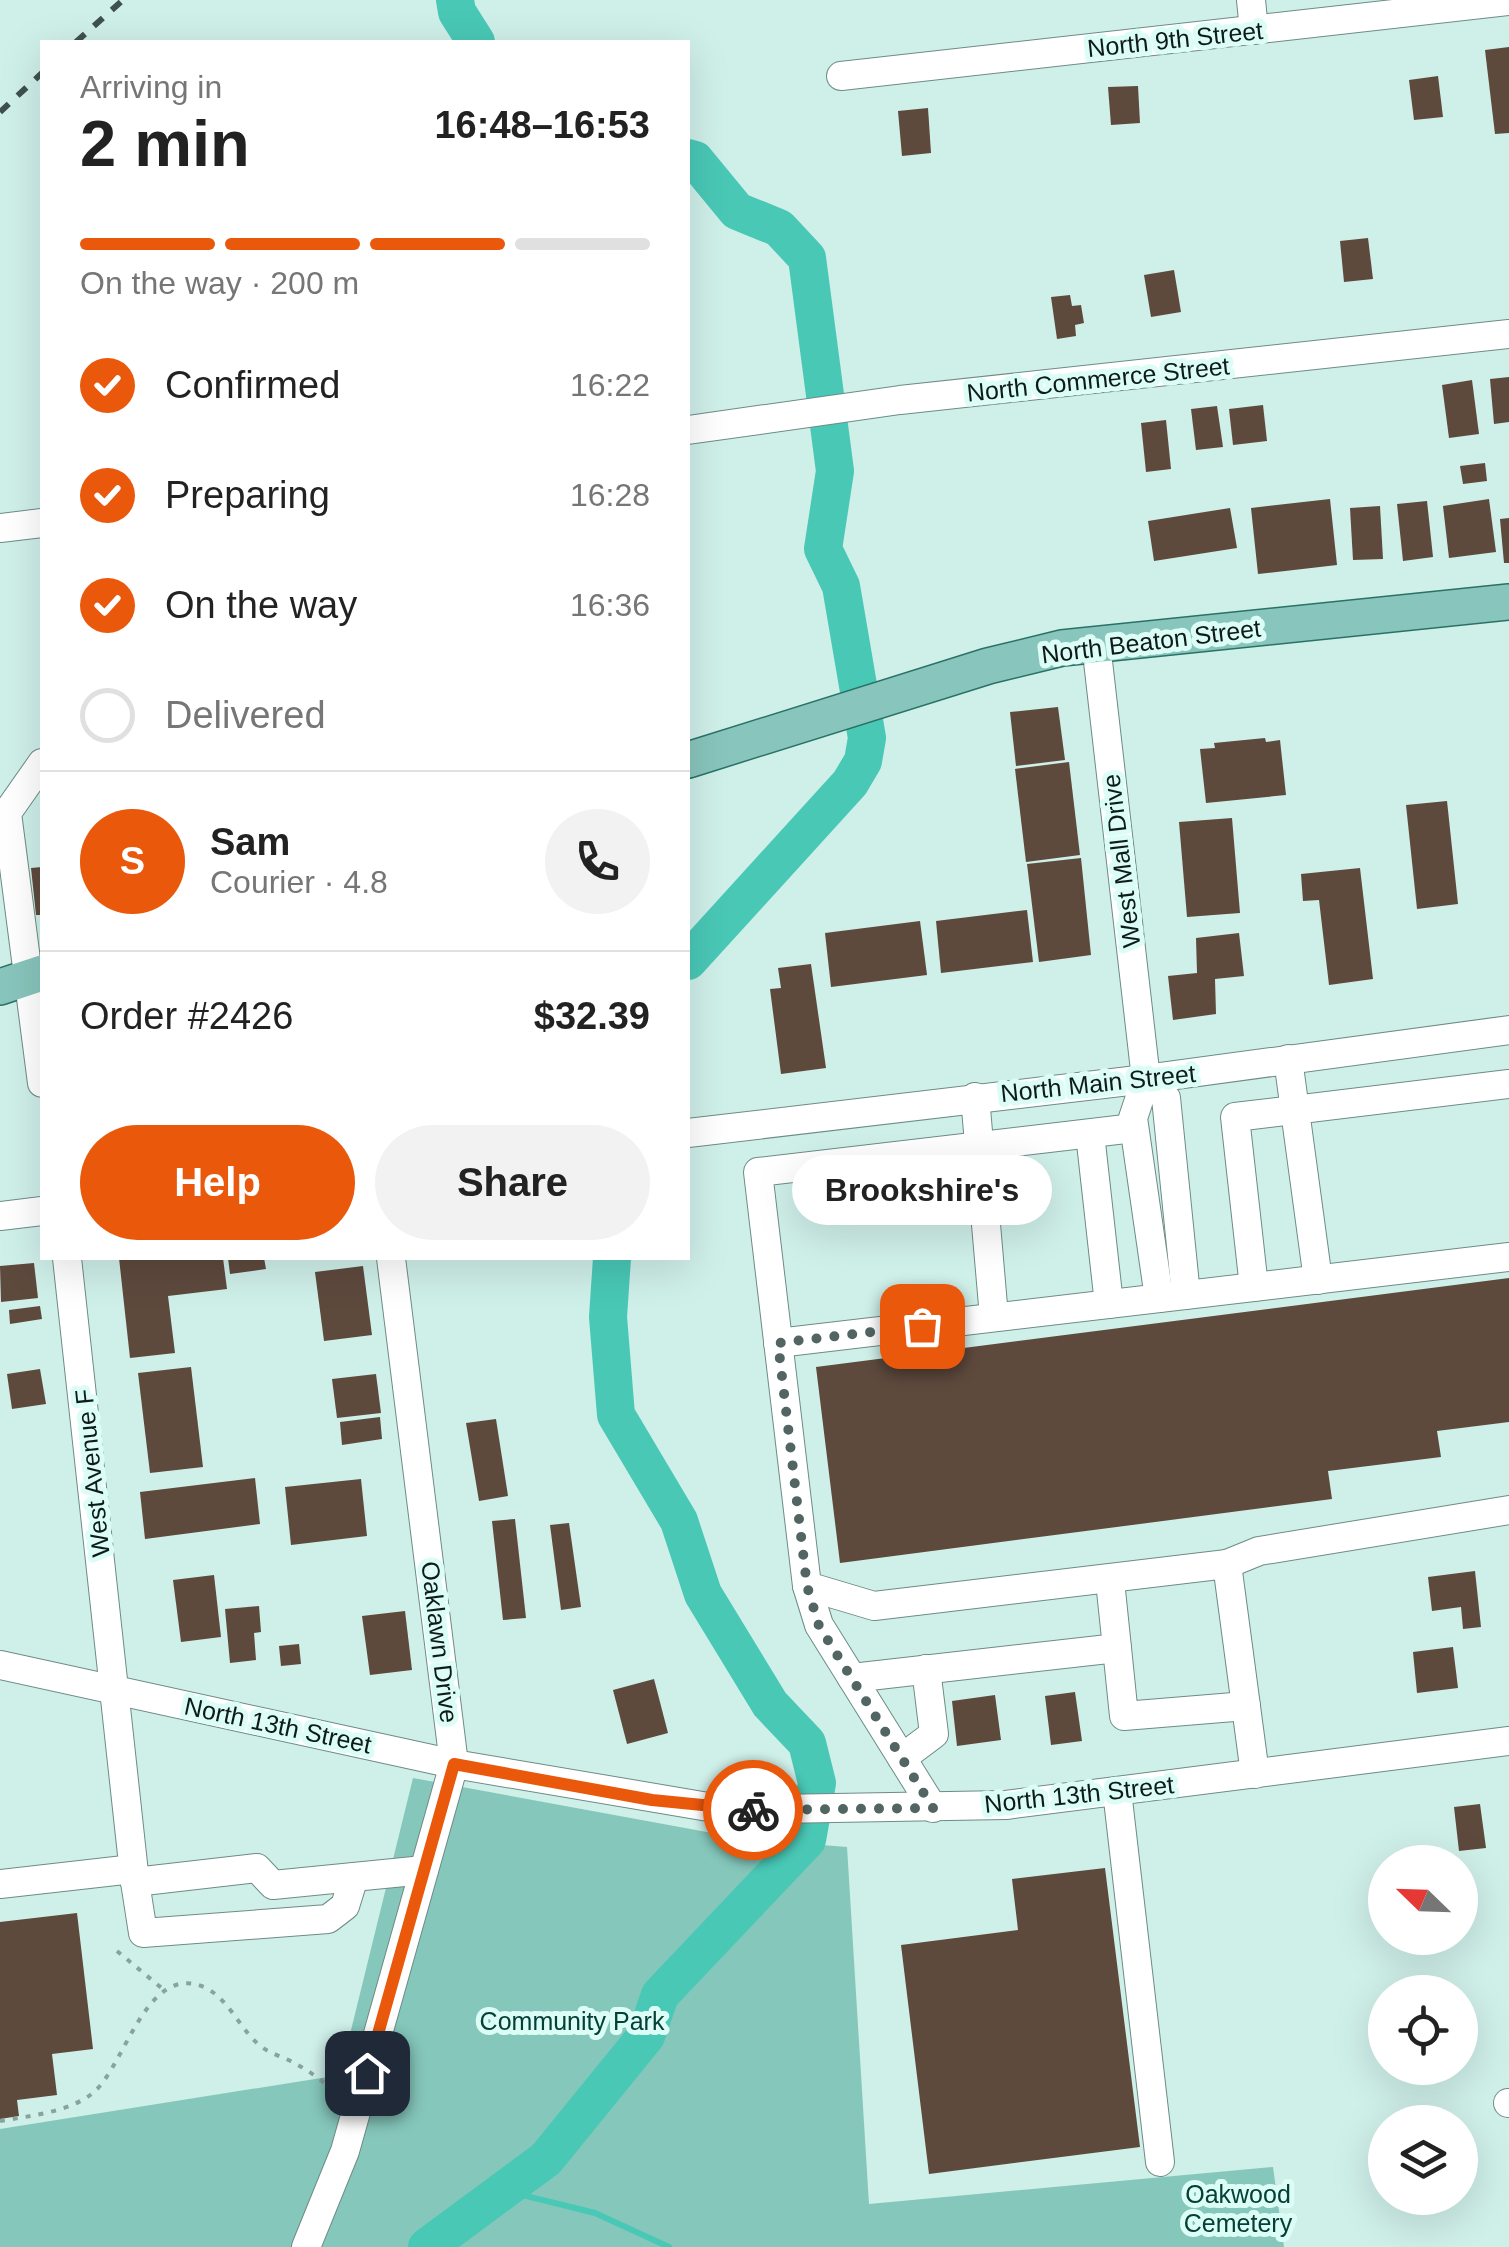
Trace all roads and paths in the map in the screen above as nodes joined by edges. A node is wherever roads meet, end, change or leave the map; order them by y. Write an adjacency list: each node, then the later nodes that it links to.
1 (1250, 0): 3 (street)
2 (1509, 1): 3 (street, North 9th Street)
3 (1254, 30): 4 (street, North 9th Street)
4 (841, 76)
5 (1509, 334): 6 (street, North Commerce Street)
6 (690, 430)
7 (40, 523): 8 (street)
8 (0, 528)
9 (1509, 602): 10 (main road, North Beaton Street)
10 (1096, 644): 11 (main road, North Beaton Street); 17 (street, West Mall Drive)
11 (690, 759)
12 (40, 765): 13 (street)
13 (23, 979): 16 (street)
14 (1509, 1030): 15 (street, North Main Street)
15 (1288, 1060): 17 (street, North Main Street); 20 (street)
16 (40, 1072)
17 (1146, 1079): 19 (street, North Main Street); 22 (street); 36 (street)
18 (1509, 1084): 20 (street)
19 (975, 1096): 21 (street, North Main Street); 25 (street)
20 (1294, 1110): 33 (street); 34 (street)
21 (801, 1122): 23 (street, North Main Street); 26 (street)
22 (1134, 1128): 24 (street); 36 (street)
23 (690, 1133)
24 (1090, 1134): 25 (street); 37 (street)
25 (977, 1147): 26 (street); 38 (street)
26 (806, 1167): 39 (street)
27 (40, 1211): 28 (street)
28 (0, 1216)
29 (1509, 1257): 33 (street)
30 (67, 1260): 48 (street, West Avenue F)
31 (391, 1260): 35 (street, Oaklawn Drive)
32 (405, 1260): 35 (street)
33 (1318, 1280): 34 (street)
34 (1254, 1287): 36 (street)
35 (394, 1290): 52 (street, Oaklawn Drive)
36 (1172, 1296): 37 (street)
37 (1110, 1304): 38 (street)
38 (994, 1318): 39 (street)
39 (778, 1343): 43 (street)
40 (1509, 1510): 41 (street)
41 (1227, 1564): 42 (street); 49 (street)
42 (1110, 1581): 43 (street); 44 (street)
43 (807, 1586): 47 (street)
44 (1118, 1648): 46 (street); 49 (street)
45 (0, 1666): 48 (street, North 13th Street)
46 (926, 1669): 47 (street); 51 (street)
47 (852, 1678): 51 (street)
48 (114, 1689): 52 (street, North 13th Street); 57 (street, West Avenue F)
49 (1246, 1706): 53 (street)
50 (1509, 1741): 53 (street, North 13th Street)
51 (902, 1758): 55 (street)
52 (454, 1764): 55 (street, North 13th Street); 56 (street, Oaklawn Drive)
53 (1255, 1774): 54 (street, North 13th Street)
54 (1117, 1792): 55 (street, North 13th Street); 64 (street)
55 (933, 1808)
56 (424, 1870): 58 (street); 62 (street, Oaklawn Drive)
57 (134, 1875): 58 (street); 58 (street, West Avenue F); 59 (street)
58 (354, 1877)
59 (0, 1884)
60 (117, 1950): 61 (path)
61 (164, 1990): 62 (path); 63 (path)
62 (358, 2106): 65 (street, Oaklawn Drive)
63 (0, 2121)
64 (1160, 2162)
65 (306, 2247)

